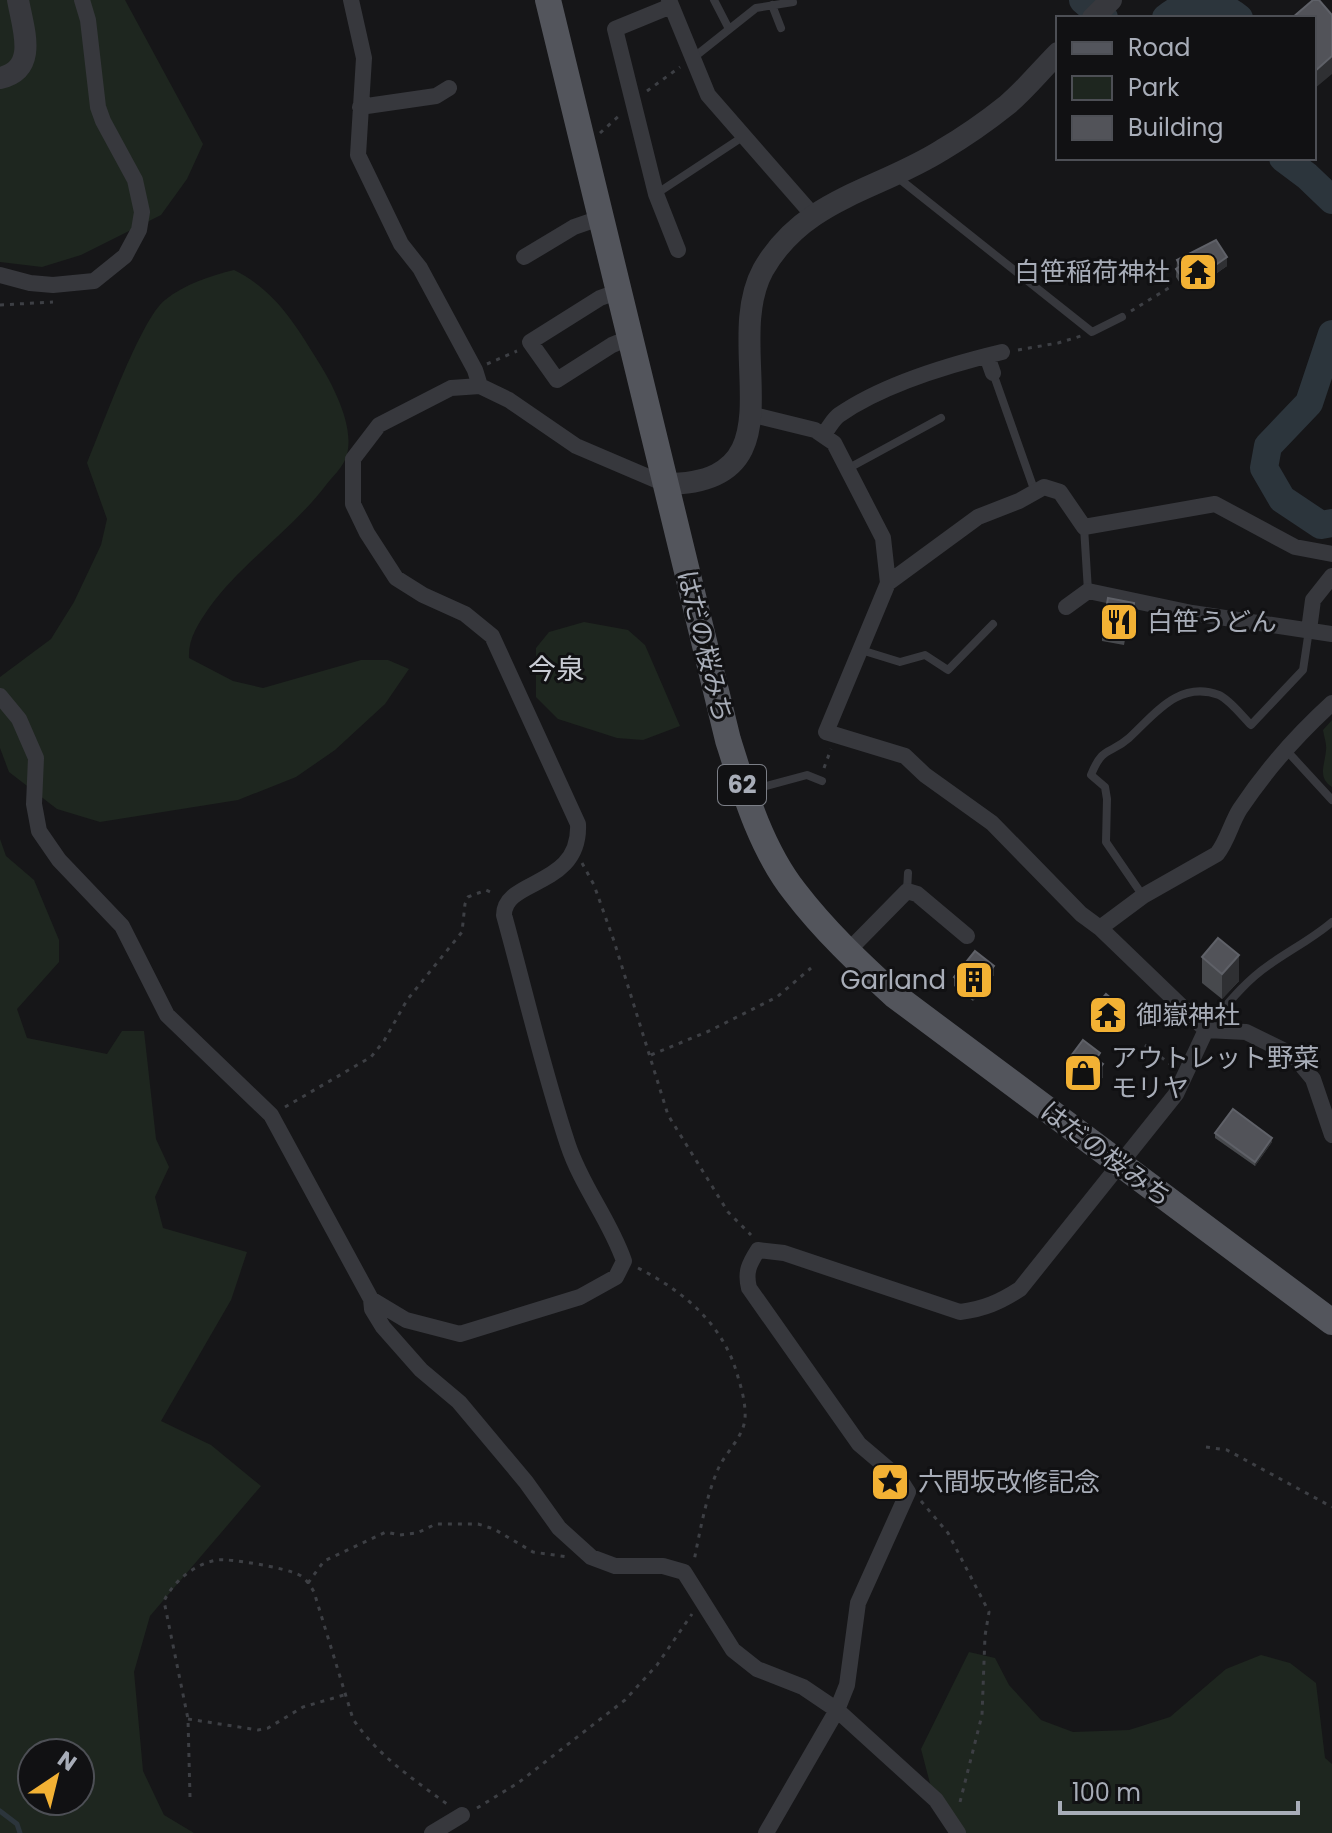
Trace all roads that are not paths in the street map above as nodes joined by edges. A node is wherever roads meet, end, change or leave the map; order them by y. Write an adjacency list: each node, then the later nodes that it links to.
1 (18, 0): 15 (street)
2 (82, 0): 25 (street)
3 (351, 0): 17 (street)
4 (548, 0): 22 (main road, はだの桜みち / 62)
5 (714, 0): 12 (lane)
6 (1111, 0): 10 (street)
7 (793, 2): 9 (lane)
8 (670, 3): 14 (street); 20 (street)
9 (772, 5): 11 (lane); 12 (lane)
10 (1095, 16)
11 (781, 28)
12 (729, 29): 14 (lane)
13 (1056, 55): 19 (street)
14 (693, 58): 18 (street)
15 (0, 78)
16 (441, 97): 17 (street)
17 (360, 107): 30 (street)
18 (745, 136): 20 (lane); 21 (street)
19 (893, 174): 21 (street); 27 (lane)
20 (656, 194): 23 (street)
21 (812, 214): 31 (street)
22 (600, 218): 24 (street); 26 (main road, はだの桜みち / 62)
23 (678, 250)
24 (524, 257)
25 (0, 275)
26 (617, 292): 28 (main road, はだの桜みち / 62); 28 (street)
27 (1122, 317)
28 (629, 338): 35 (main road, はだの桜みち / 62)
29 (993, 373): 33 (street); 36 (lane)
30 (480, 386): 35 (street); 63 (street)
31 (750, 414): 33 (street); 35 (street)
32 (941, 418): 34 (lane)
33 (824, 434): 34 (street)
34 (849, 468): 40 (street)
35 (665, 484): 51 (main road, はだの桜みち / 62)
36 (1035, 492): 37 (street); 40 (street)
37 (1084, 527): 38 (street); 41 (lane)
38 (1332, 554)
39 (1332, 576): 44 (street)
40 (888, 583): 46 (street)
41 (1088, 591): 42 (street); 44 (street)
42 (1066, 607)
43 (993, 624): 46 (lane)
44 (1309, 630): 45 (street); 55 (lane)
45 (1332, 634)
46 (861, 650): 57 (street)
47 (0, 696): 63 (street)
48 (1332, 703): 49 (street)
49 (1287, 751): 52 (lane); 55 (street)
50 (821, 780): 51 (lane)
51 (744, 792): 59 (main road, はだの桜みち / 62)
52 (1332, 800)
53 (908, 873): 54 (lane)
54 (907, 891): 58 (street); 59 (street)
55 (1143, 896): 57 (street)
56 (1332, 922): 60 (lane)
57 (1100, 928): 60 (street)
58 (967, 936)
59 (847, 952): 62 (main road, はだの桜みち / 62)
60 (1206, 1030): 61 (street); 62 (street)
61 (1332, 1135)
62 (1120, 1164): 64 (main road, はだの桜みち / 62); 65 (street)
63 (371, 1299): 65 (street)
64 (1332, 1322)
65 (837, 1710): 67 (street); 69 (street)
66 (462, 1815): 68 (street)
67 (956, 1830)
68 (432, 1833)
69 (766, 1833)

